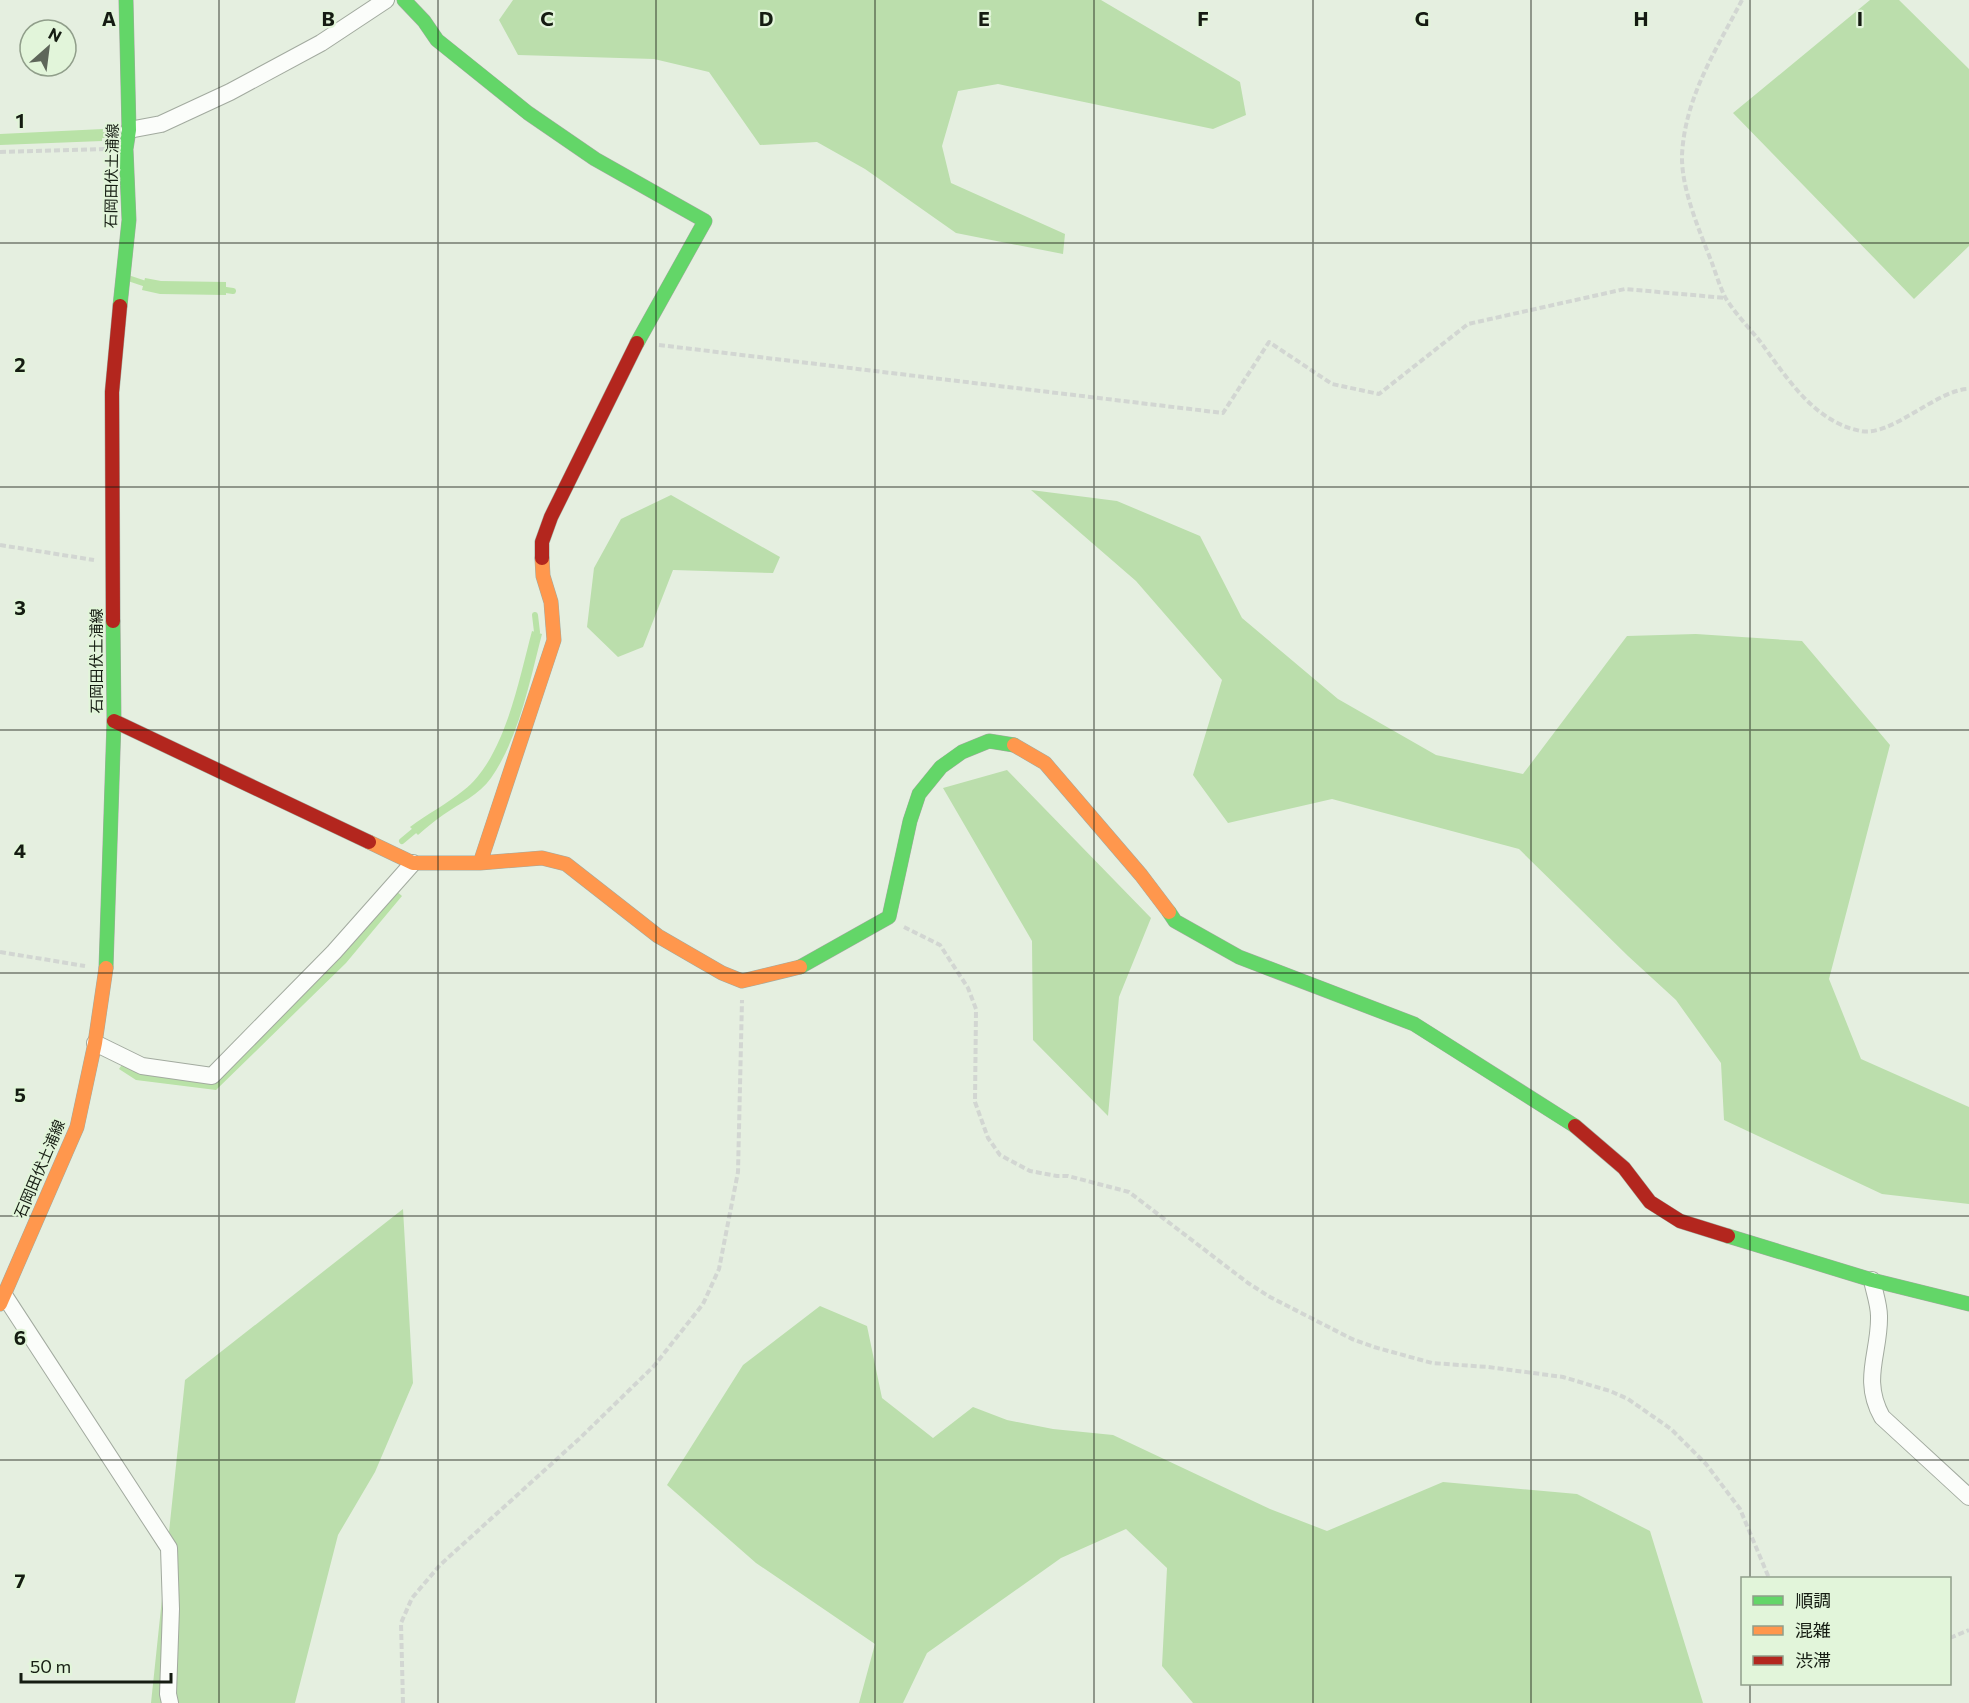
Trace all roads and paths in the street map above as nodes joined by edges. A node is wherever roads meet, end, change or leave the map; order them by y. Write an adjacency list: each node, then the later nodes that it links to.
1 (126, 0): 5 (street, 石岡田伏土浦線)
2 (386, 0): 5 (street)
3 (404, 0): 9 (street)
4 (1742, 0): 8 (path)
5 (129, 130): 6 (street, 石岡田伏土浦線)
6 (126, 149): 7 (path); 12 (street, 石岡田伏土浦線)
7 (0, 152)
8 (1726, 298): 9 (path); 10 (path)
9 (638, 342): 15 (street)
10 (1969, 389)
11 (0, 544): 12 (path)
12 (113, 563): 13 (street, 石岡田伏土浦線)
13 (114, 721): 14 (street); 18 (street, 石岡田伏土浦線)
14 (413, 863): 15 (street); 20 (street)
15 (480, 863): 19 (street)
16 (889, 917): 19 (street); 21 (street); 25 (path)
17 (0, 952): 18 (path)
18 (106, 969): 20 (street, 石岡田伏土浦線)
19 (742, 981): 29 (path)
20 (95, 1043): 22 (street, 石岡田伏土浦線)
21 (1872, 1280): 23 (street); 24 (street)
22 (2, 1300): 28 (street)
23 (1969, 1304)
24 (1969, 1497)
25 (1768, 1577)
26 (1969, 1630): 27 (path)
27 (1951, 1638)
28 (170, 1703)
29 (403, 1703)

